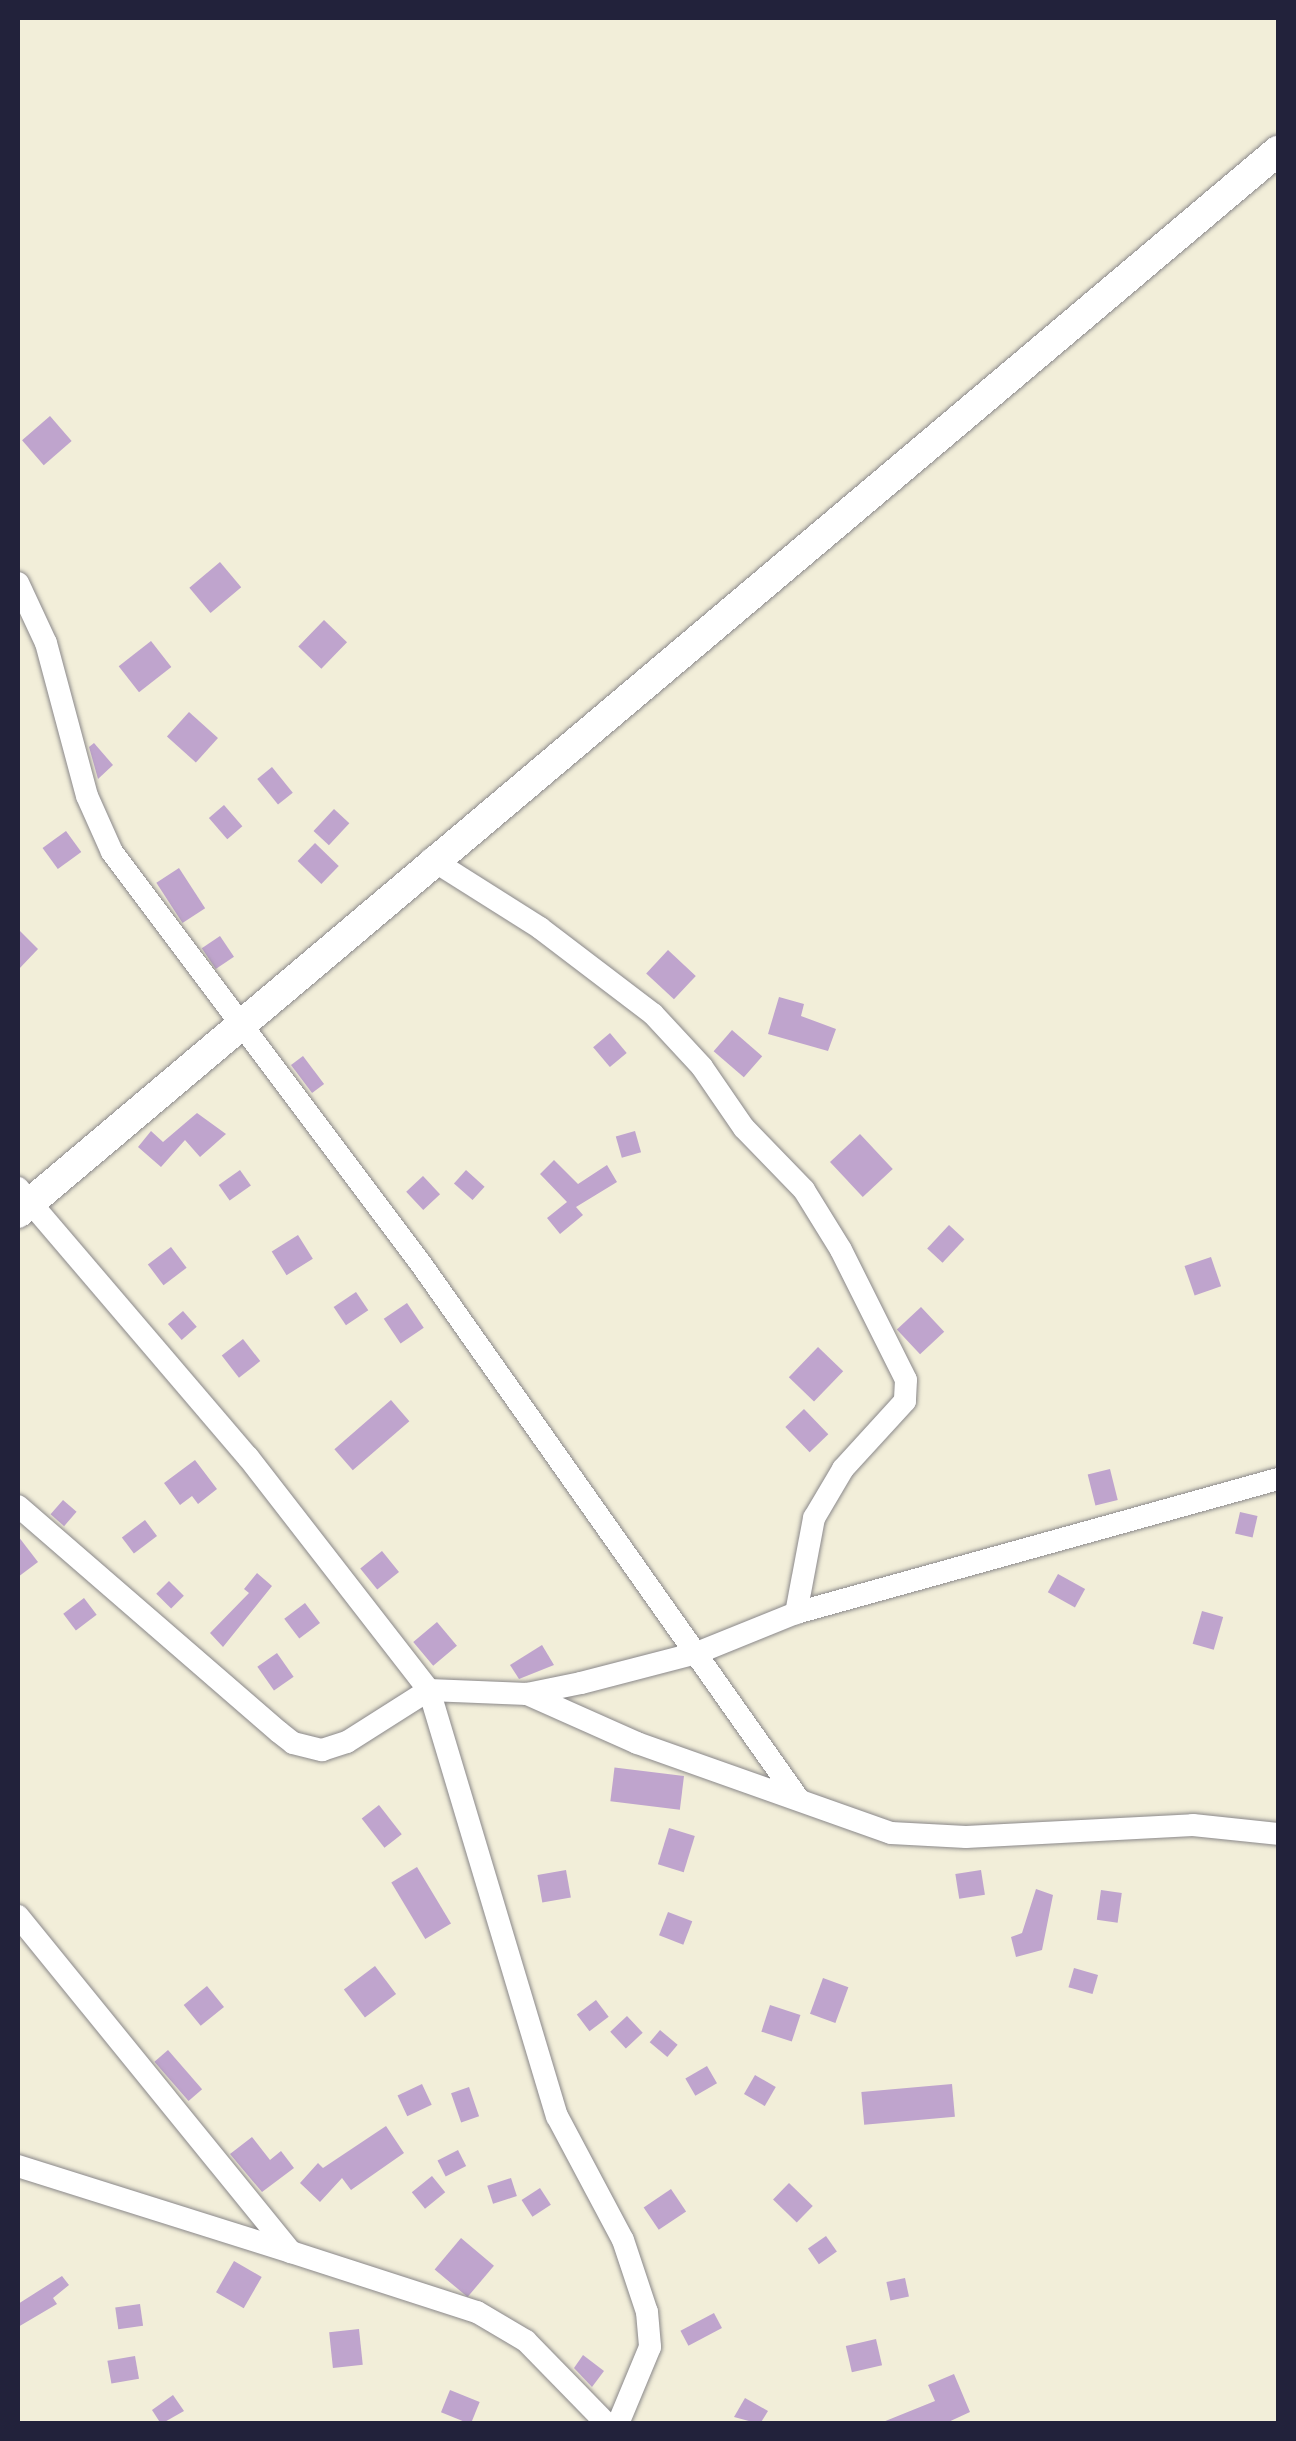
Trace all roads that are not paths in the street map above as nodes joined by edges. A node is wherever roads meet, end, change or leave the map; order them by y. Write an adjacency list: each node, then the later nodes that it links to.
1 (1278, 151): 3 (street)
2 (18, 583): 4 (street)
3 (431, 859): 4 (street); 8 (street)
4 (240, 1027): 5 (street); 9 (street)
5 (22, 1201): 10 (street)
6 (1278, 1479): 8 (street)
7 (18, 1506): 10 (street)
8 (796, 1613): 9 (street)
9 (697, 1653): 11 (street); 12 (street)
10 (430, 1690): 11 (street); 18 (street)
11 (527, 1694): 12 (street)
12 (797, 1797): 13 (street)
13 (1278, 1834)
14 (18, 1916): 16 (street)
15 (18, 2166): 16 (street)
16 (291, 2252): 17 (street)
17 (607, 2424)
18 (618, 2424)

